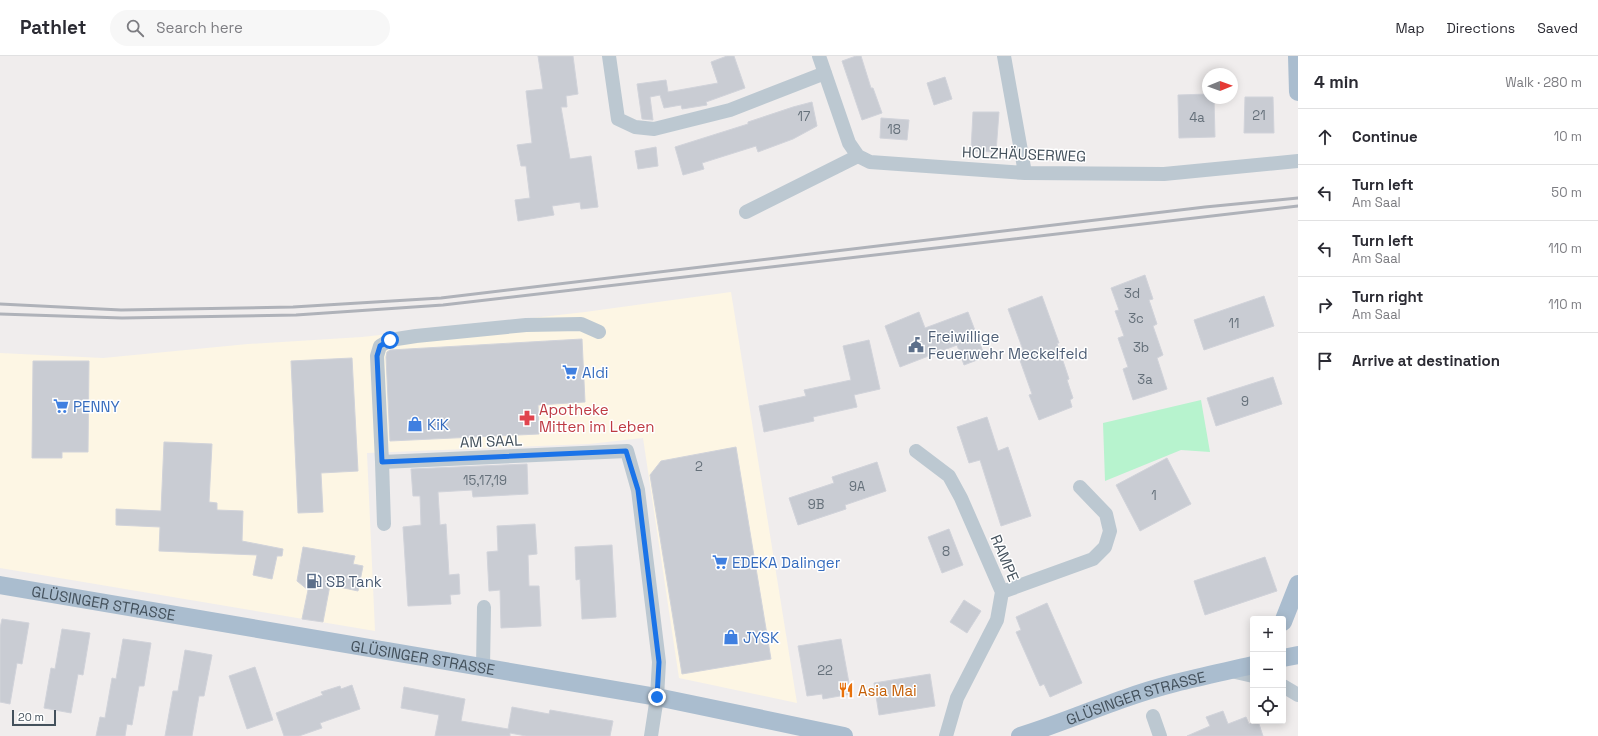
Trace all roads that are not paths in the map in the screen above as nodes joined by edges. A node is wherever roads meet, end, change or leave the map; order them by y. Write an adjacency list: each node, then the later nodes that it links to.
1 (609, 56): 5 (street)
2 (819, 56): 5 (street)
3 (1004, 56): 9 (street)
4 (1297, 56): 6 (main road)
5 (825, 73): 7 (street)
6 (1298, 92)
7 (858, 156): 9 (street, HOLZHÄUSERWEG); 10 (street)
8 (1298, 161): 9 (street, HOLZHÄUSERWEG)
9 (1025, 173)
10 (746, 212)
11 (599, 332): 13 (street)
12 (916, 451): 18 (street, RAMPE)
13 (382, 462): 15 (street); 27 (street, AM SAAL)
14 (1080, 487): 18 (street)
15 (384, 524)
16 (1298, 584): 20 (main road)
17 (0, 585): 23 (main road, GLÜSINGER STRASSE)
18 (1002, 592): 31 (street, RAMPE)
19 (484, 606): 23 (street)
20 (1285, 616)
21 (1298, 655): 22 (main road)
22 (1286, 657)
23 (483, 667): 27 (main road, GLÜSINGER STRASSE)
24 (1250, 667): 32 (main road, GLÜSINGER STRASSE)
25 (1286, 688): 26 (street)
26 (1298, 695)
27 (657, 697): 29 (street, AM SAAL); 30 (main road, GLÜSINGER STRASSE)
28 (1153, 716): 33 (street)
29 (651, 736)
30 (844, 736)
31 (946, 736)
32 (1020, 736)
33 (1160, 736)

